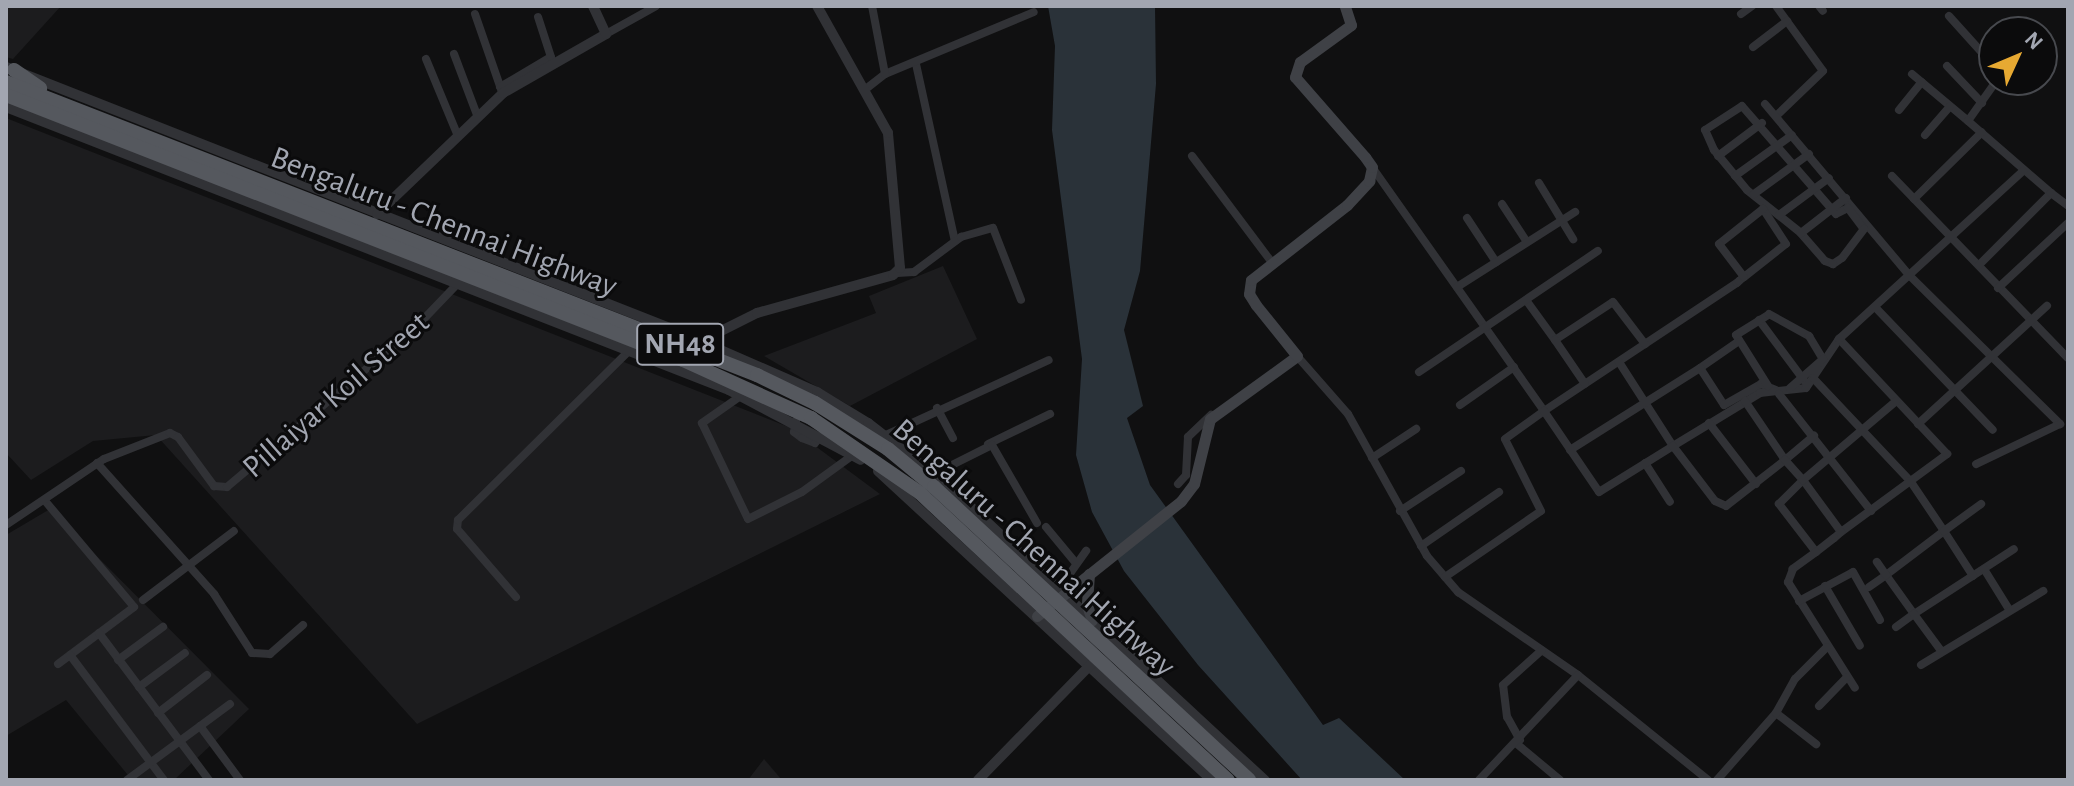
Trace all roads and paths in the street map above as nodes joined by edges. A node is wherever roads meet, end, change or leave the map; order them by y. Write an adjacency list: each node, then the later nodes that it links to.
1 (593, 6): 14 (street)
2 (656, 6): 14 (street)
3 (817, 6): 26 (street)
4 (872, 6): 23 (street)
5 (1345, 6): 48 (main road)
6 (1752, 6): 10 (street)
7 (1776, 6): 13 (street)
8 (1034, 12): 20 (street)
9 (475, 14): 27 (street)
10 (1741, 14)
11 (1949, 16): 16 (street)
12 (538, 17): 19 (street)
13 (1787, 21): 15 (street); 36 (street)
14 (606, 34): 19 (street)
15 (1753, 47)
16 (1978, 48)
17 (454, 54): 35 (street)
18 (426, 59): 40 (street)
19 (552, 60): 27 (street)
20 (916, 64): 23 (street); 71 (street)
21 (1947, 66): 30 (street)
22 (9, 73): 63 (street); 99 (highway, Bengaluru - Chennai Highway / NH48)
23 (885, 74): 26 (street)
24 (1912, 74): 25 (street)
25 (1922, 82): 32 (street); 34 (street)
26 (867, 88): 77 (street)
27 (502, 90): 35 (street)
28 (6, 95): 80 (highway, Bengaluru - Chennai Highway / NH48)
29 (1987, 96): 30 (street)
30 (1982, 103): 37 (street)
31 (1765, 104): 36 (street)
32 (1950, 106): 37 (street); 42 (street)
33 (6, 107): 80 (street)
34 (1899, 110)
35 (477, 115): 40 (street)
36 (1776, 116): 41 (street)
37 (1968, 121): 39 (street)
38 (1762, 123): 43 (street); 46 (street); 46 (street)
39 (1982, 132): 49 (street); 58 (street)
40 (457, 134): 63 (street)
41 (1792, 135): 43 (street); 44 (street)
42 (1925, 135)
43 (1781, 144): 47 (street); 50 (street)
44 (1809, 154): 47 (street); 52 (street)
45 (1192, 156): 74 (street)
46 (1718, 156): 50 (street)
47 (1797, 164): 54 (street); 56 (street)
48 (1372, 167): 74 (main road); 81 (street)
49 (2023, 171): 55 (street); 69 (street)
50 (1735, 176): 56 (street)
51 (1892, 176): 58 (street)
52 (1829, 178): 54 (street); 57 (street)
53 (1539, 183): 66 (street)
54 (1816, 188): 61 (street); 64 (street)
55 (2051, 193): 60 (street); 76 (street)
56 (1754, 194): 64 (street)
57 (1846, 198): 61 (street); 78 (street)
58 (1914, 199): 69 (street)
59 (1502, 204): 72 (street)
60 (2068, 206)
61 (1832, 209): 68 (street); 68 (street)
62 (1575, 212): 66 (street)
63 (377, 214): 99 (street)
64 (1779, 215): 68 (street)
65 (1467, 218): 75 (street)
66 (1562, 221): 70 (street); 72 (street)
67 (2068, 223): 82 (street)
68 (1801, 233)
69 (1952, 238): 76 (street); 78 (street)
70 (1573, 239)
71 (955, 241): 77 (street); 83 (street)
72 (1527, 242): 75 (street)
73 (1598, 251): 84 (street)
74 (1270, 260): 95 (main road)
75 (1496, 262): 81 (street)
76 (1979, 265): 82 (street)
77 (897, 273): 99 (street)
78 (1910, 276): 86 (street); 96 (street)
79 (1744, 277): 79 (street); 93 (street)
80 (461, 280): 94 (highway, Bengaluru - Chennai Highway / NH48); 133 (street, Pillaiyar Koil Street)
81 (1457, 287): 89 (street)
82 (1998, 288): 88 (street)
83 (1021, 300)
84 (1526, 300): 89 (street); 91 (street)
85 (2047, 306): 88 (street)
86 (1875, 307): 90 (street); 108 (street)
87 (1759, 320): 92 (street); 98 (street); 105 (street)
88 (2031, 320): 96 (street); 97 (street)
89 (1485, 326): 102 (street); 104 (street)
90 (1839, 339): 98 (street); 111 (street)
91 (1555, 340): 93 (street); 106 (street)
92 (1739, 341): 103 (street); 107 (street)
93 (1645, 344): 101 (street)
94 (633, 346): 99 (highway, Bengaluru - Chennai Highway / NH48); 167 (street)
95 (1297, 356): 116 (main road); 131 (street)
96 (1993, 357): 108 (street); 135 (street)
97 (2068, 358)
98 (1825, 359): 105 (street)
99 (701, 360): 109 (street); 123 (street); 170 (highway, Bengaluru - Chennai Highway / NH48)
100 (1049, 360): 114 (street)
101 (1619, 362): 106 (street); 112 (street)
102 (1514, 367): 113 (street); 115 (street)
103 (1700, 368): 107 (street); 112 (street)
104 (1419, 372)
105 (1809, 382): 107 (street); 121 (street)
106 (1585, 384): 115 (street)
107 (1773, 391): 110 (street); 124 (street)
108 (1955, 391): 119 (street); 122 (street)
109 (742, 395): 129 (street); 129 (street)
110 (1745, 401): 118 (street); 132 (street)
111 (1896, 401): 119 (street); 121 (street)
112 (1644, 402): 127 (street); 128 (street)
113 (1460, 405)
114 (937, 408): 123 (street); 125 (street)
115 (1544, 411): 128 (street); 163 (street)
116 (1219, 412): 140 (street); 160 (main road)
117 (1050, 414): 126 (street)
118 (1709, 423): 127 (street); 141 (street)
119 (1918, 424): 139 (street)
120 (1416, 429): 131 (street)
121 (1864, 429): 130 (street); 139 (street)
122 (1993, 430)
123 (886, 435): 137 (street)
124 (1814, 436): 130 (street); 132 (street)
125 (953, 438)
126 (988, 444): 137 (street); 156 (street)
127 (1673, 446): 134 (street); 141 (street)
128 (1570, 450): 134 (street)
129 (853, 455): 170 (street)
130 (1832, 457): 138 (street); 147 (street)
131 (1372, 458): 146 (street)
132 (1785, 460): 138 (street); 141 (street)
133 (97, 463): 143 (street, Pillaiyar Koil Street); 158 (street)
134 (1645, 463): 144 (street)
135 (1976, 464)
136 (1461, 471): 146 (street)
137 (934, 474): 170 (street)
138 (1803, 480): 151 (street); 155 (street)
139 (1911, 482): 147 (street); 150 (street)
140 (1178, 484)
141 (1756, 484)
142 (1499, 492): 152 (street)
143 (46, 502): 148 (street, Pillaiyar Koil Street); 178 (street)
144 (1670, 502)
145 (1981, 504): 150 (street)
146 (1400, 511): 152 (street)
147 (1871, 511): 151 (street)
148 (6, 525)
149 (234, 531): 158 (street)
150 (1944, 531): 161 (street); 162 (street)
151 (1841, 532): 155 (street)
152 (1421, 546): 163 (street)
153 (2014, 549): 159 (street)
154 (1086, 551): 156 (street)
155 (1816, 552): 169 (street)
156 (1075, 562): 170 (street)
157 (1877, 562): 161 (street)
158 (189, 565): 168 (street); 175 (street)
159 (1984, 569): 162 (street); 171 (street)
160 (1091, 572): 170 (main road); 173 (main road)
161 (1886, 575): 165 (street); 172 (street)
162 (1973, 576): 172 (street)
163 (1445, 577): 181 (street)
164 (1825, 586): 169 (street); 174 (street); 179 (street)
165 (1869, 587)
166 (2043, 591): 171 (street)
167 (516, 597)
168 (143, 600)
169 (1799, 601): 180 (street)
170 (1053, 602): 173 (street); 186 (highway, Bengaluru - Chennai Highway / NH48); 210 (highway, Bengaluru - Chennai Highway / NH48)
171 (2010, 611): 182 (street)
172 (1914, 614): 177 (street); 182 (street)
173 (1092, 620): 211 (street)
174 (1880, 620)
175 (303, 625)
176 (163, 627): 185 (street)
177 (1896, 627)
178 (99, 633): 184 (street); 185 (street)
179 (1860, 646)
180 (1827, 647): 191 (street); 197 (street)
181 (1542, 650): 190 (street); 200 (street)
182 (1942, 652): 188 (street)
183 (185, 653): 192 (street)
184 (70, 655): 187 (street); 202 (street)
185 (118, 660): 192 (street)
186 (1094, 662): 207 (street); 208 (street); 209 (highway, Bengaluru - Chennai Highway / NH48)
187 (58, 664)
188 (1921, 665)
189 (207, 675): 196 (street)
190 (1578, 675): 200 (street); 214 (street)
191 (1846, 678): 193 (street); 195 (street)
192 (139, 687): 196 (street)
193 (1855, 688)
194 (230, 704): 198 (street)
195 (1819, 706)
196 (158, 713): 199 (street)
197 (1776, 713): 201 (street); 215 (street)
198 (200, 726): 199 (street); 206 (street)
199 (179, 741): 202 (street); 205 (street)
200 (1519, 742): 212 (street); 213 (street)
201 (1816, 744)
202 (151, 762): 203 (street); 204 (street)
203 (127, 780)
204 (164, 780)
205 (209, 780)
206 (240, 780)
207 (978, 780)
208 (1212, 780)
209 (1228, 780)
210 (1249, 780)
211 (1265, 780)
212 (1479, 780)
213 (1560, 780)
214 (1708, 780)
215 (1717, 780)

